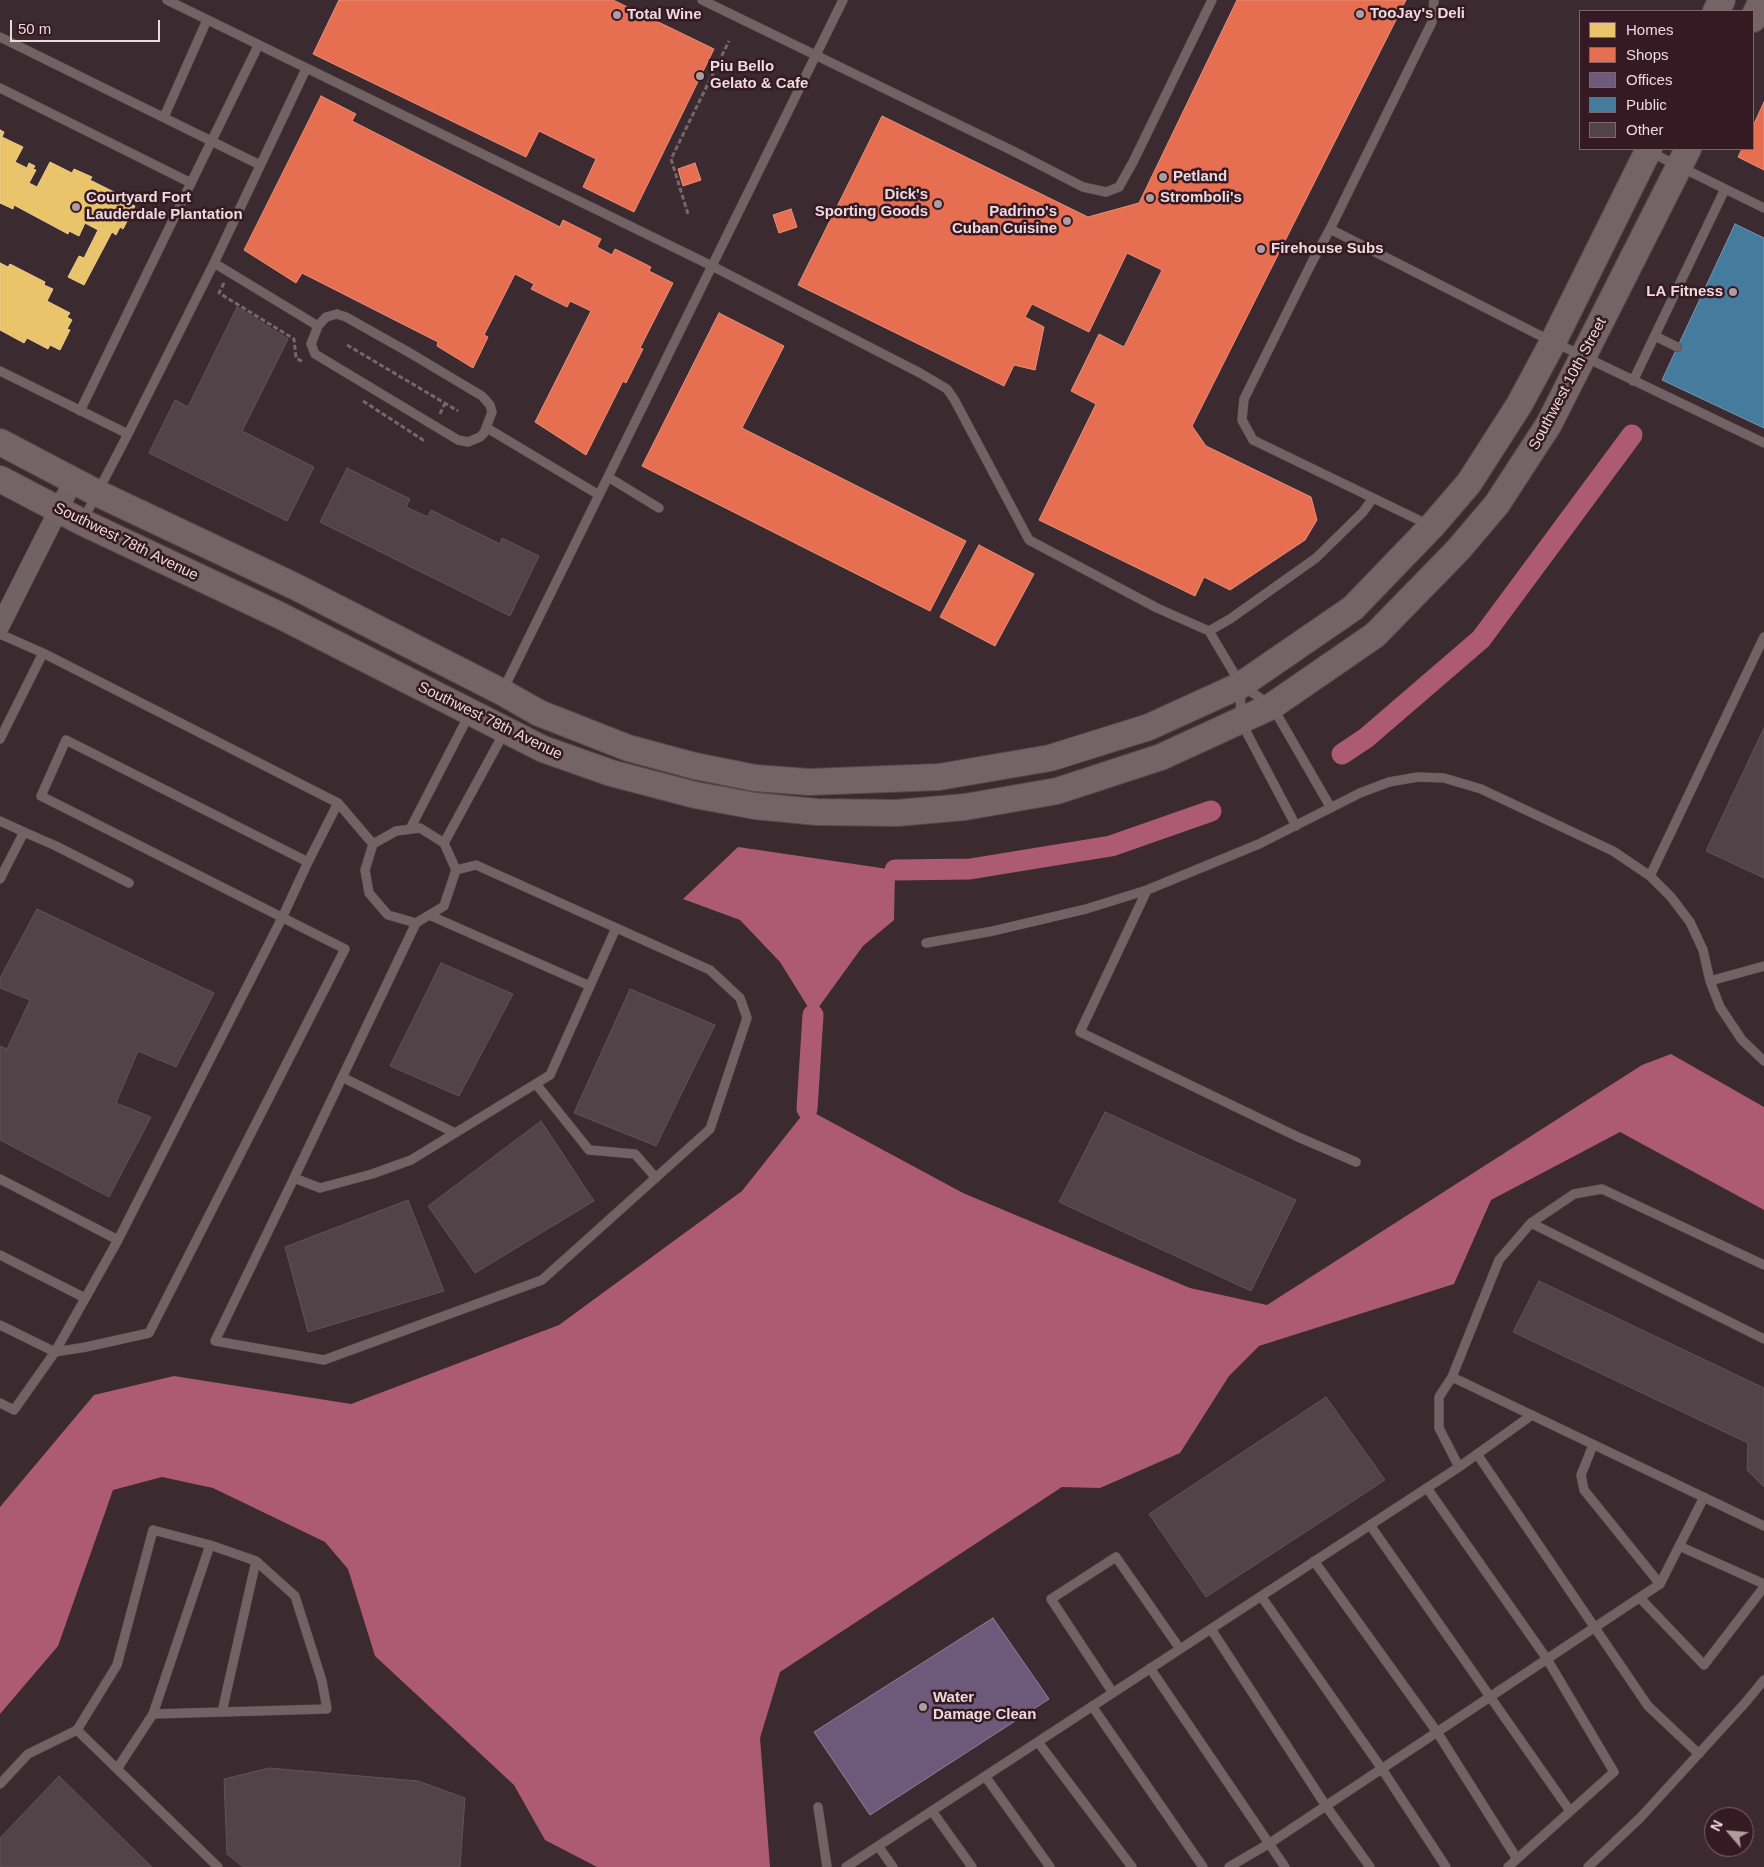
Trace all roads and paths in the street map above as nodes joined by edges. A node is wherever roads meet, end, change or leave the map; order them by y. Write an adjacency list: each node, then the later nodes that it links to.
1 (167, 0): 8 (lane)
2 (702, 0): 12 (lane)
3 (843, 0): 12 (lane)
4 (1212, 0): 12 (lane)
5 (1434, 0): 24 (lane)
6 (1762, 0): 7 (street)
7 (1754, 17)
8 (207, 20): 11 (lane); 15 (lane)
9 (0, 37): 15 (lane)
10 (729, 41): 23 (path)
11 (258, 46): 13 (lane); 16 (lane)
12 (815, 56): 26 (lane)
13 (306, 69): 19 (lane); 26 (lane)
14 (0, 88): 20 (lane)
15 (164, 117): 16 (lane)
16 (212, 141): 19 (lane); 20 (lane)
17 (1648, 150): 18 (lane); 29 (street)
18 (1683, 158): 21 (lane); 34 (street, Southwest 10th Street)
19 (260, 165): 25 (lane)
20 (192, 183): 38 (lane)
21 (1725, 189): 22 (lane); 28 (lane)
22 (1764, 208)
23 (688, 214)
24 (1330, 229): 29 (lane); 50 (lane)
25 (214, 263): 27 (lane); 42 (lane)
26 (712, 266): 45 (lane); 56 (lane)
27 (318, 326): 41 (lane); 41 (lane)
28 (1655, 336): 31 (lane); 36 (lane)
29 (1553, 342): 34 (lane); 54 (street)
30 (347, 345): 32 (path)
31 (1677, 347)
32 (358, 352): 33 (path); 37 (path)
33 (356, 357)
34 (1584, 357): 36 (lane); 63 (street, Southwest 10th Street)
35 (0, 371): 38 (lane)
36 (1633, 381): 44 (lane)
37 (446, 403): 39 (path); 40 (path)
38 (80, 411): 42 (lane)
39 (458, 411)
40 (438, 416)
41 (487, 428): 49 (lane)
42 (128, 434): 48 (lane)
43 (0, 442): 47 (street, Southwest 78th Avenue)
44 (1764, 444)
45 (608, 477): 49 (lane); 51 (lane)
46 (0, 479): 52 (street, Southwest 78th Avenue)
47 (74, 480): 48 (street, Southwest 78th Avenue); 52 (street)
48 (96, 493): 53 (lane); 61 (street, Southwest 78th Avenue)
49 (598, 495): 61 (lane)
50 (1373, 498): 54 (lane); 56 (lane)
51 (659, 508)
52 (58, 510): 53 (street, Southwest 78th Avenue); 55 (street)
53 (82, 522): 62 (street, Southwest 78th Avenue)
54 (1432, 526): 60 (street)
55 (0, 626)
56 (1209, 631): 60 (lane)
57 (0, 634): 59 (lane)
58 (1764, 637): 79 (lane)
59 (43, 653): 68 (lane); 69 (lane)
60 (1241, 685): 63 (lane); 64 (street, Southwest 78th Avenue); 66 (lane)
61 (502, 692): 62 (street); 64 (street, Southwest 78th Avenue)
62 (435, 695): 65 (street, Southwest 78th Avenue)
63 (1272, 706): 66 (street, Southwest 78th Avenue); 70 (lane)
64 (539, 712): 65 (street)
65 (470, 713): 67 (street, Southwest 78th Avenue); 73 (lane)
66 (1240, 720): 67 (street, Southwest 78th Avenue); 72 (lane)
67 (505, 730): 75 (lane)
68 (0, 739)
69 (338, 803): 76 (lane); 77 (lane)
70 (1331, 808): 72 (lane); 79 (lane)
71 (0, 820): 74 (lane)
72 (1296, 826): 82 (lane)
73 (410, 829): 75 (lane); 76 (lane)
74 (24, 832): 80 (lane); 81 (lane)
75 (444, 842): 78 (lane)
76 (373, 844): 85 (lane)
77 (308, 862): 84 (lane); 84 (lane)
78 (456, 870): 83 (lane); 86 (lane)
79 (1650, 876): 89 (lane)
80 (0, 879)
81 (129, 883)
82 (1147, 890): 87 (lane); 95 (lane)
83 (429, 915): 85 (lane); 90 (lane)
84 (282, 918): 100 (lane); 106 (lane)
85 (416, 923): 92 (lane)
86 (616, 928): 90 (lane); 97 (lane)
87 (926, 943)
88 (1764, 966): 89 (lane)
89 (1710, 981): 91 (lane)
90 (590, 986): 93 (lane)
91 (1764, 1061)
92 (342, 1077): 94 (lane); 96 (lane)
93 (536, 1084): 94 (lane); 97 (lane)
94 (455, 1133): 96 (lane)
95 (1356, 1162)
96 (294, 1178): 97 (lane)
97 (656, 1178)
98 (0, 1179): 100 (lane)
99 (1531, 1223): 102 (lane); 105 (lane); 107 (lane)
100 (118, 1240): 103 (lane)
101 (0, 1255): 103 (lane)
102 (1764, 1265)
103 (85, 1298): 106 (lane)
104 (0, 1325): 106 (lane)
105 (1764, 1339)
106 (55, 1352): 108 (lane)
107 (1452, 1377): 109 (lane); 112 (lane)
108 (0, 1403)
109 (1532, 1415): 110 (lane); 111 (lane)
110 (1594, 1445): 114 (lane); 121 (lane)
111 (1477, 1454): 112 (lane); 125 (lane)
112 (1459, 1467): 113 (lane)
113 (1426, 1488): 115 (lane); 128 (lane)
114 (1704, 1497): 116 (lane); 118 (lane)
115 (1370, 1525): 120 (lane); 132 (lane)
116 (1764, 1526)
117 (210, 1545): 119 (lane); 135 (lane); 136 (lane)
118 (1679, 1546): 121 (lane); 122 (lane)
119 (256, 1561): 134 (lane); 134 (lane)
120 (1314, 1561): 123 (lane); 137 (lane)
121 (1660, 1584): 124 (lane)
122 (1764, 1586): 124 (lane)
123 (1261, 1596): 126 (lane); 141 (lane)
124 (1640, 1598): 125 (lane)
125 (1595, 1628): 128 (lane); 139 (lane)
126 (1211, 1629): 127 (lane); 145 (lane)
127 (1180, 1649): 129 (lane); 131 (lane)
128 (1547, 1659): 132 (lane); 147 (lane)
129 (1150, 1668): 131 (lane); 148 (lane)
130 (1764, 1680): 139 (lane)
131 (1113, 1693): 133 (lane)
132 (1489, 1697): 137 (lane); 147 (lane)
133 (1092, 1706): 138 (lane); 158 (lane)
134 (222, 1712): 135 (lane)
135 (153, 1714): 140 (lane)
136 (77, 1730): 140 (lane); 143 (lane)
137 (1437, 1732): 141 (lane); 150 (lane)
138 (1038, 1742): 142 (lane); 157 (lane)
139 (1698, 1754): 164 (lane)
140 (117, 1769): 151 (lane)
141 (1382, 1769): 145 (lane); 162 (lane)
142 (985, 1776): 146 (lane); 156 (lane)
143 (0, 1784)
144 (818, 1806): 152 (lane)
145 (1326, 1806): 148 (lane); 161 (lane)
146 (932, 1811): 149 (lane); 155 (lane)
147 (1570, 1811): 150 (lane)
148 (1270, 1843): 159 (lane); 160 (lane)
149 (878, 1846): 153 (lane); 154 (lane)
150 (1517, 1859): 163 (lane)
151 (218, 1867)
152 (827, 1867)
153 (846, 1867)
154 (893, 1867)
155 (972, 1867)
156 (1050, 1867)
157 (1132, 1867)
158 (1203, 1867)
159 (1229, 1867)
160 (1285, 1867)
161 (1370, 1867)
162 (1446, 1867)
163 (1508, 1867)
164 (1588, 1867)

